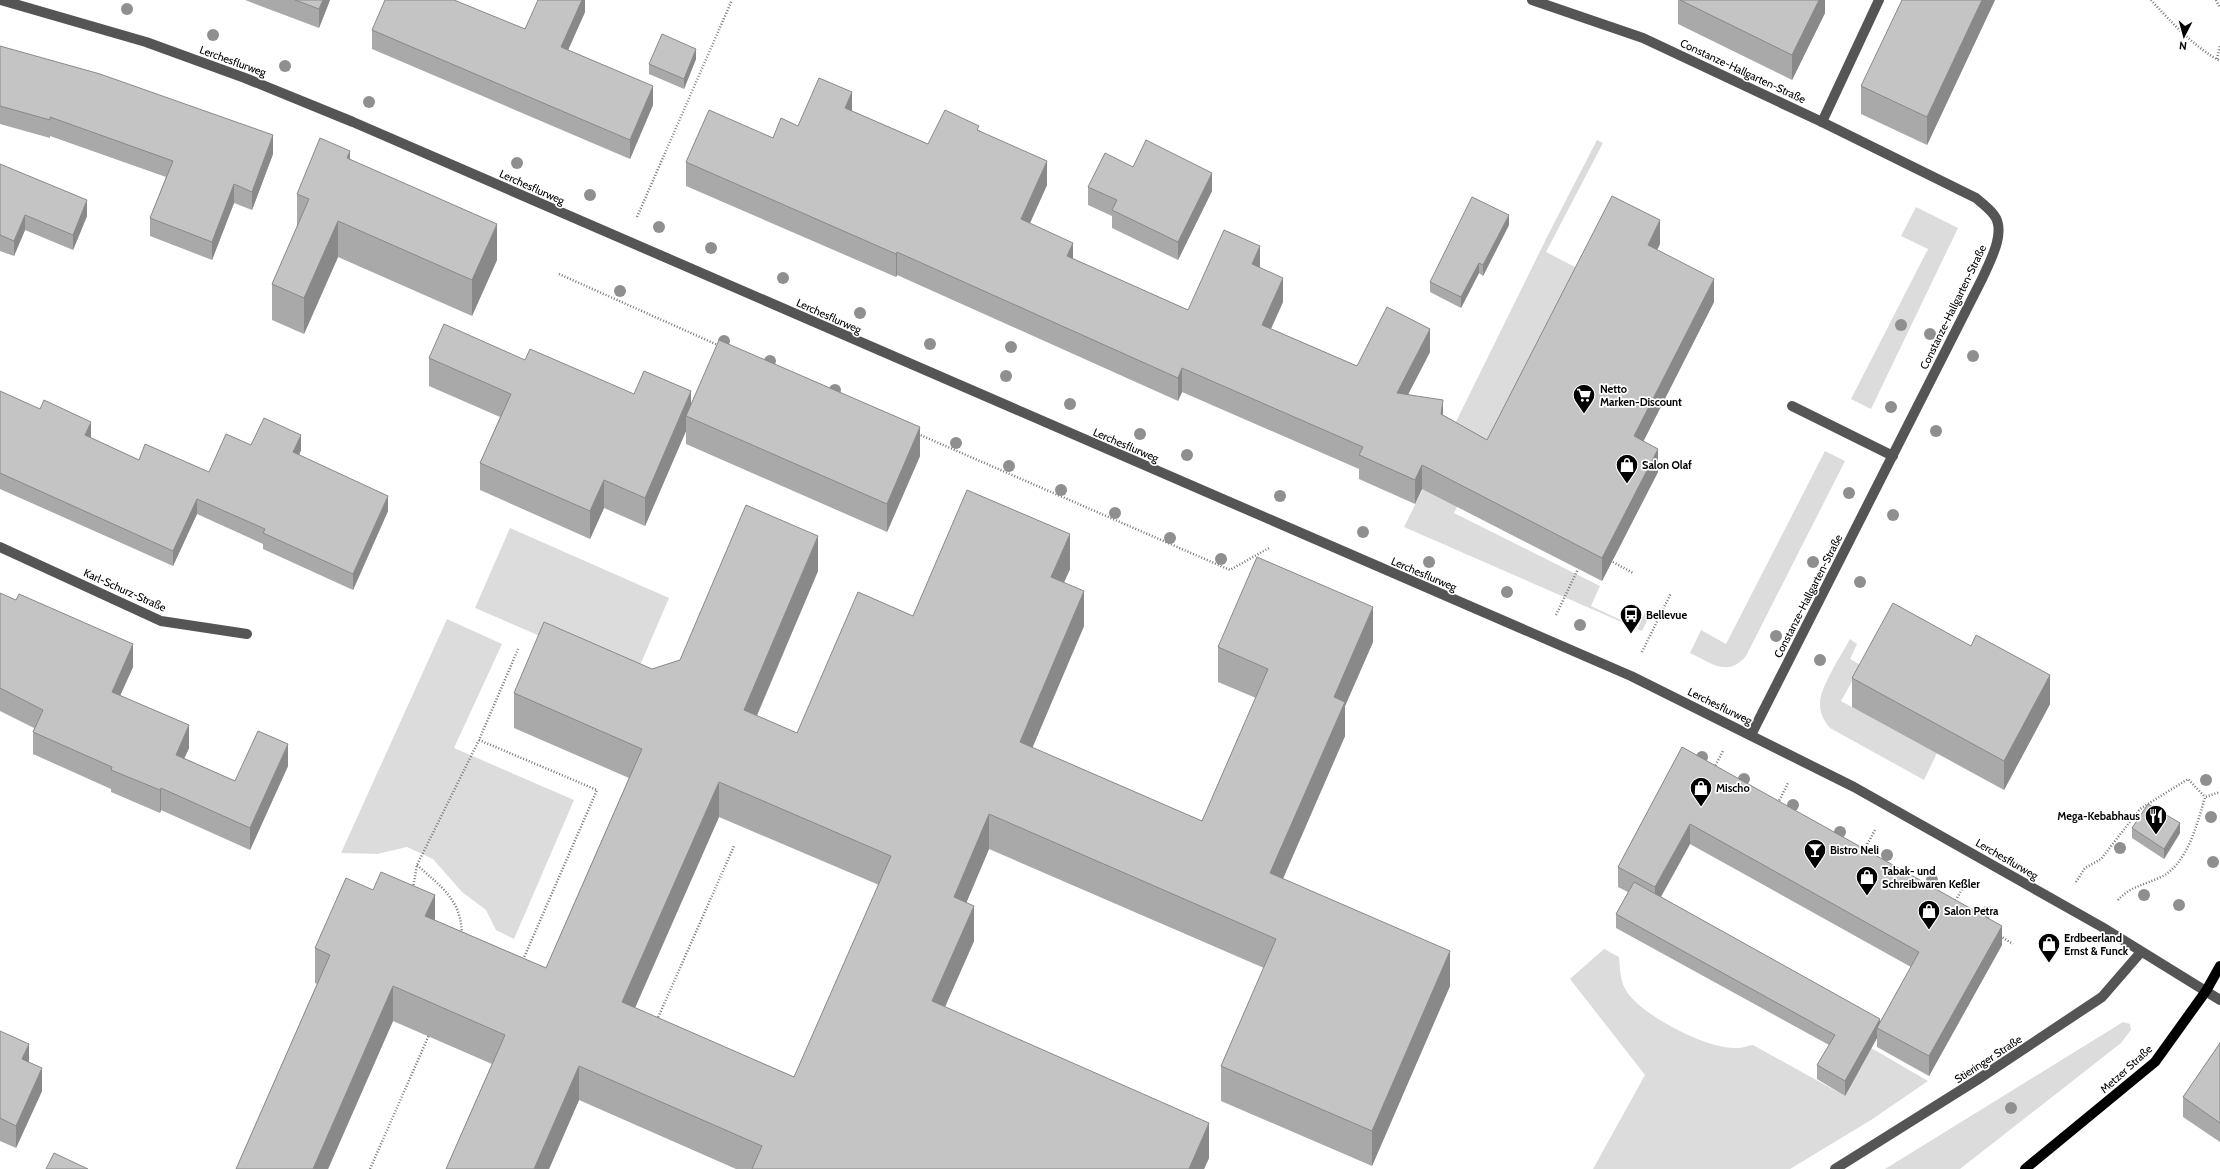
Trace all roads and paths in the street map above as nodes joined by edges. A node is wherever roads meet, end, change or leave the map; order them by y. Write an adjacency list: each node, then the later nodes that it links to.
1 (1, 0): 11 (street, Lerchesflurweg)
2 (732, 0): 11 (path)
3 (1532, 0): 10 (street, Constanze-Hallgarten-Straße)
4 (1879, 0): 10 (street)
5 (2151, 0): 9 (path)
6 (2216, 0): 7 (path)
7 (2220, 8)
8 (2220, 45): 9 (path)
9 (2219, 60)
10 (1822, 122): 16 (street, Constanze-Hallgarten-Straße)
11 (627, 241): 17 (street, Lerchesflurweg)
12 (559, 274): 13 (path)
13 (722, 347)
14 (1792, 406): 16 (street)
15 (913, 432): 17 (path)
16 (1893, 456): 27 (street, Constanze-Hallgarten-Straße)
17 (1297, 532): 27 (street, Lerchesflurweg)
18 (0, 547): 24 (street, Karl-Schurz-Straße)
19 (1612, 562): 21 (path)
20 (1578, 569): 23 (path)
21 (1633, 573)
22 (1671, 593): 25 (path)
23 (1564, 598)
24 (248, 634)
25 (1650, 635)
26 (519, 647): 28 (path)
27 (1751, 735): 47 (street, Lerchesflurweg)
28 (479, 740): 38 (path); 48 (path)
29 (1720, 758): 30 (path)
30 (1712, 774)
31 (1783, 792): 34 (path)
32 (2220, 792): 33 (path)
33 (2205, 796): 39 (path); 42 (path)
34 (1777, 805)
35 (1868, 843): 37 (path)
36 (734, 846): 52 (path)
37 (1860, 857)
38 (417, 865): 41 (path); 45 (path)
39 (2085, 868)
40 (1961, 890): 43 (path)
41 (411, 895)
42 (2118, 900)
43 (1951, 908)
44 (1993, 932): 46 (path)
45 (462, 935)
46 (2014, 944)
47 (2141, 952): 50 (street, Lerchesflurweg); 55 (street, Stieringer Straße)
48 (521, 964)
49 (2220, 966): 50 (main road, Metzer Straße)
50 (2206, 991): 51 (street, Lerchesflurweg); 56 (main road, Metzer Straße)
51 (2220, 1000)
52 (656, 1023)
53 (429, 1034): 54 (path)
54 (370, 1169)
55 (1835, 1169)
56 (2025, 1169)

